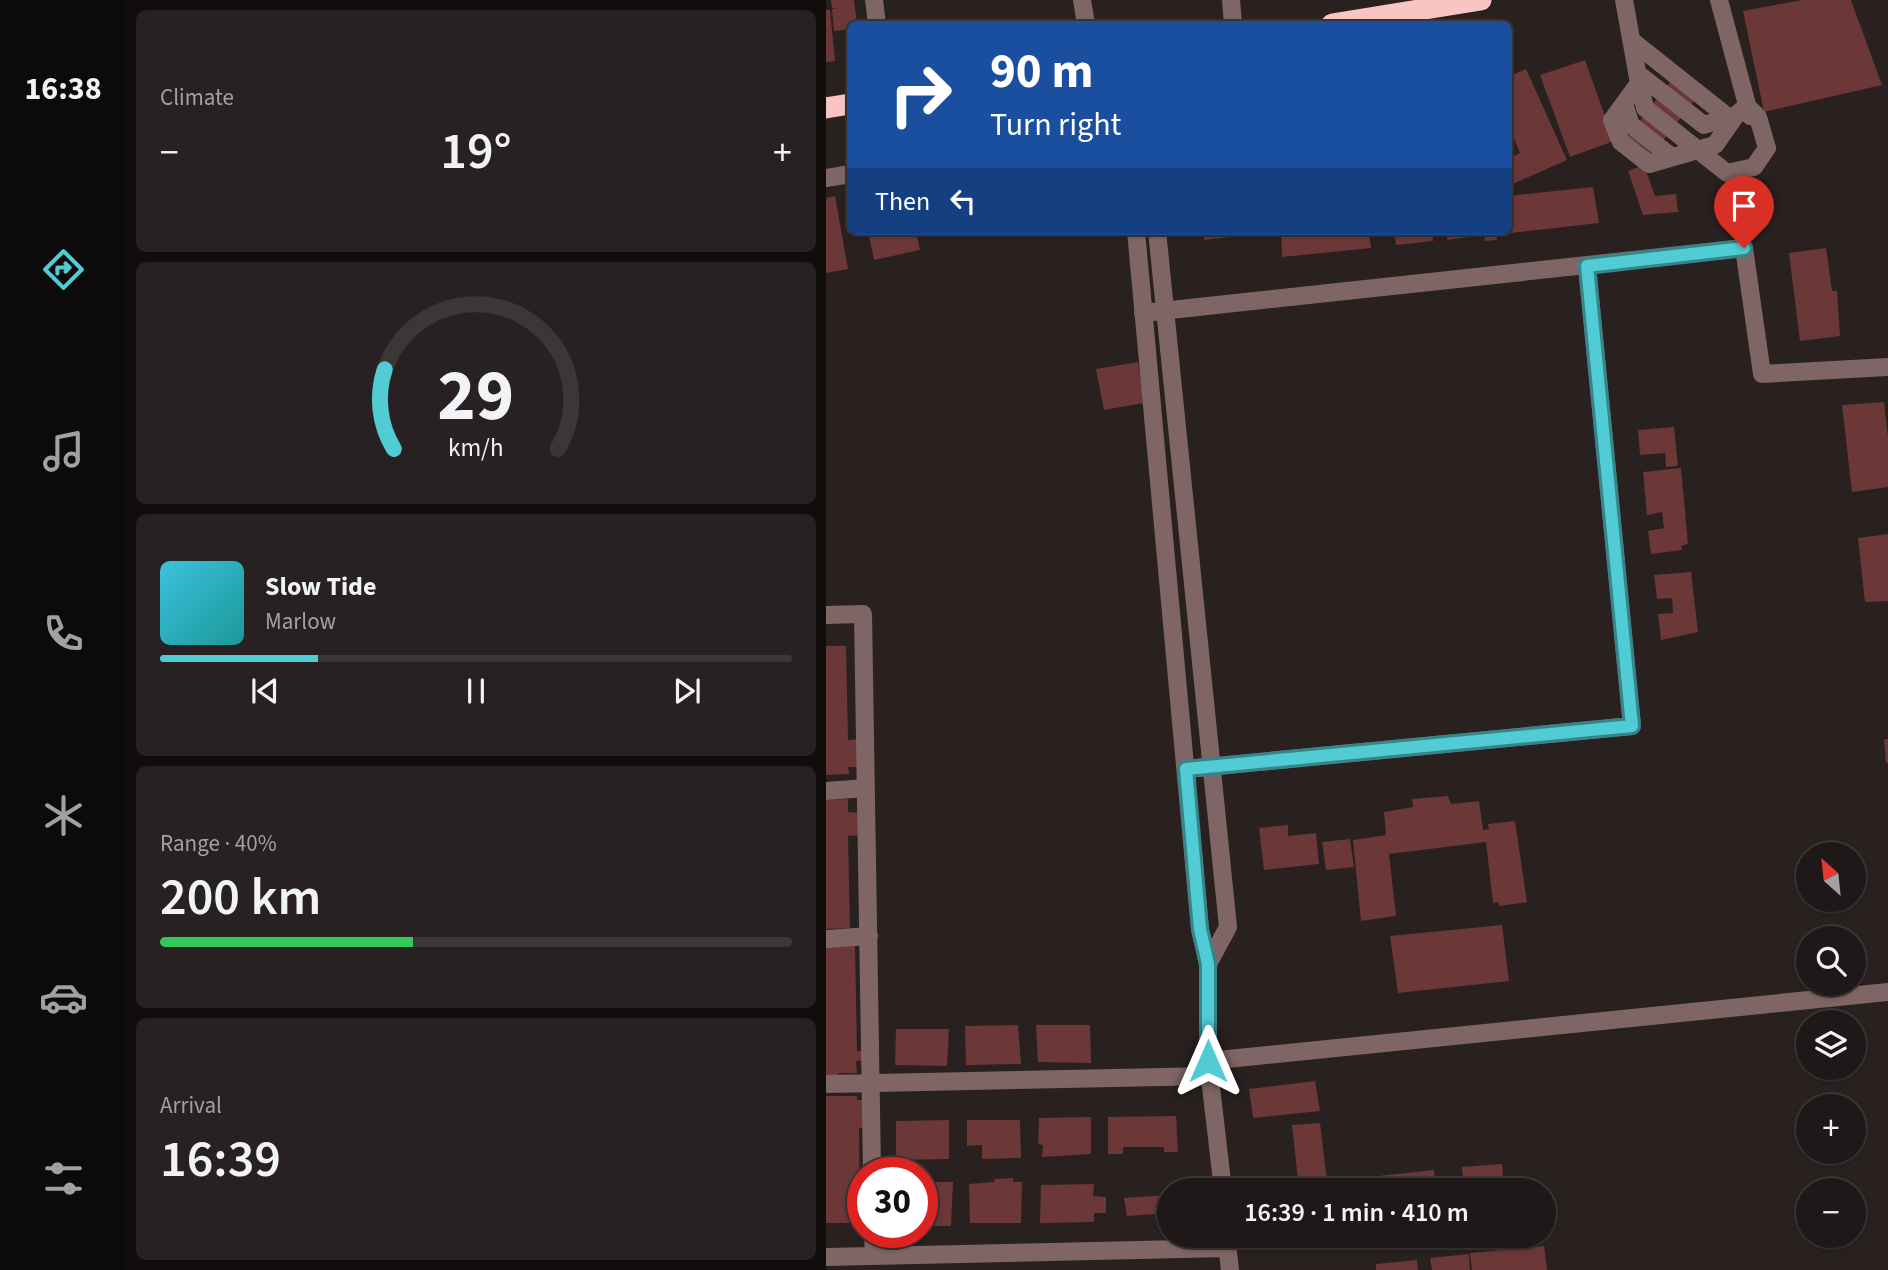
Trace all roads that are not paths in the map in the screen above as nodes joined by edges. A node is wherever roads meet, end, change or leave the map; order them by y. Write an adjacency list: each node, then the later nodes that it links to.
1 (874, 0): 7 (street)
2 (1082, 0): 8 (street)
3 (1231, 0): 9 (street)
4 (1481, 0): 10 (highway)
5 (1624, 0): 11 (street)
6 (1719, 0): 15 (street)
7 (877, 21)
8 (1086, 21)
9 (1233, 21)
10 (1351, 21)
11 (1631, 40): 12 (street); 15 (street)
12 (1638, 78): 15 (street); 16 (street); 16 (street)
13 (847, 104): 14 (highway)
14 (826, 108)
15 (1737, 113): 16 (street); 16 (street)
16 (1698, 150)
17 (847, 174): 18 (street)
18 (826, 178)
19 (1136, 235): 23 (street)
20 (1157, 235): 22 (street)
21 (1587, 266): 22 (street); 24 (street); 26 (street)
22 (1165, 311): 23 (street); 26 (street)
23 (1143, 313): 27 (street)
24 (1888, 367)
25 (826, 615): 28 (street)
26 (1211, 767): 27 (street); 32 (street)
27 (1186, 769): 32 (street)
28 (866, 788): 29 (street); 30 (street)
29 (826, 791)
30 (869, 936): 31 (street); 35 (street)
31 (826, 939)
32 (1208, 964): 34 (street)
33 (1888, 992): 34 (street)
34 (1208, 1068): 35 (street); 38 (street)
35 (871, 1083): 36 (street); 37 (street)
36 (826, 1084)
37 (872, 1157)
38 (1222, 1178)
39 (1157, 1245): 42 (street)
40 (874, 1248): 42 (street)
41 (1228, 1248): 44 (street)
42 (874, 1255): 43 (street)
43 (826, 1256)
44 (1230, 1270)

